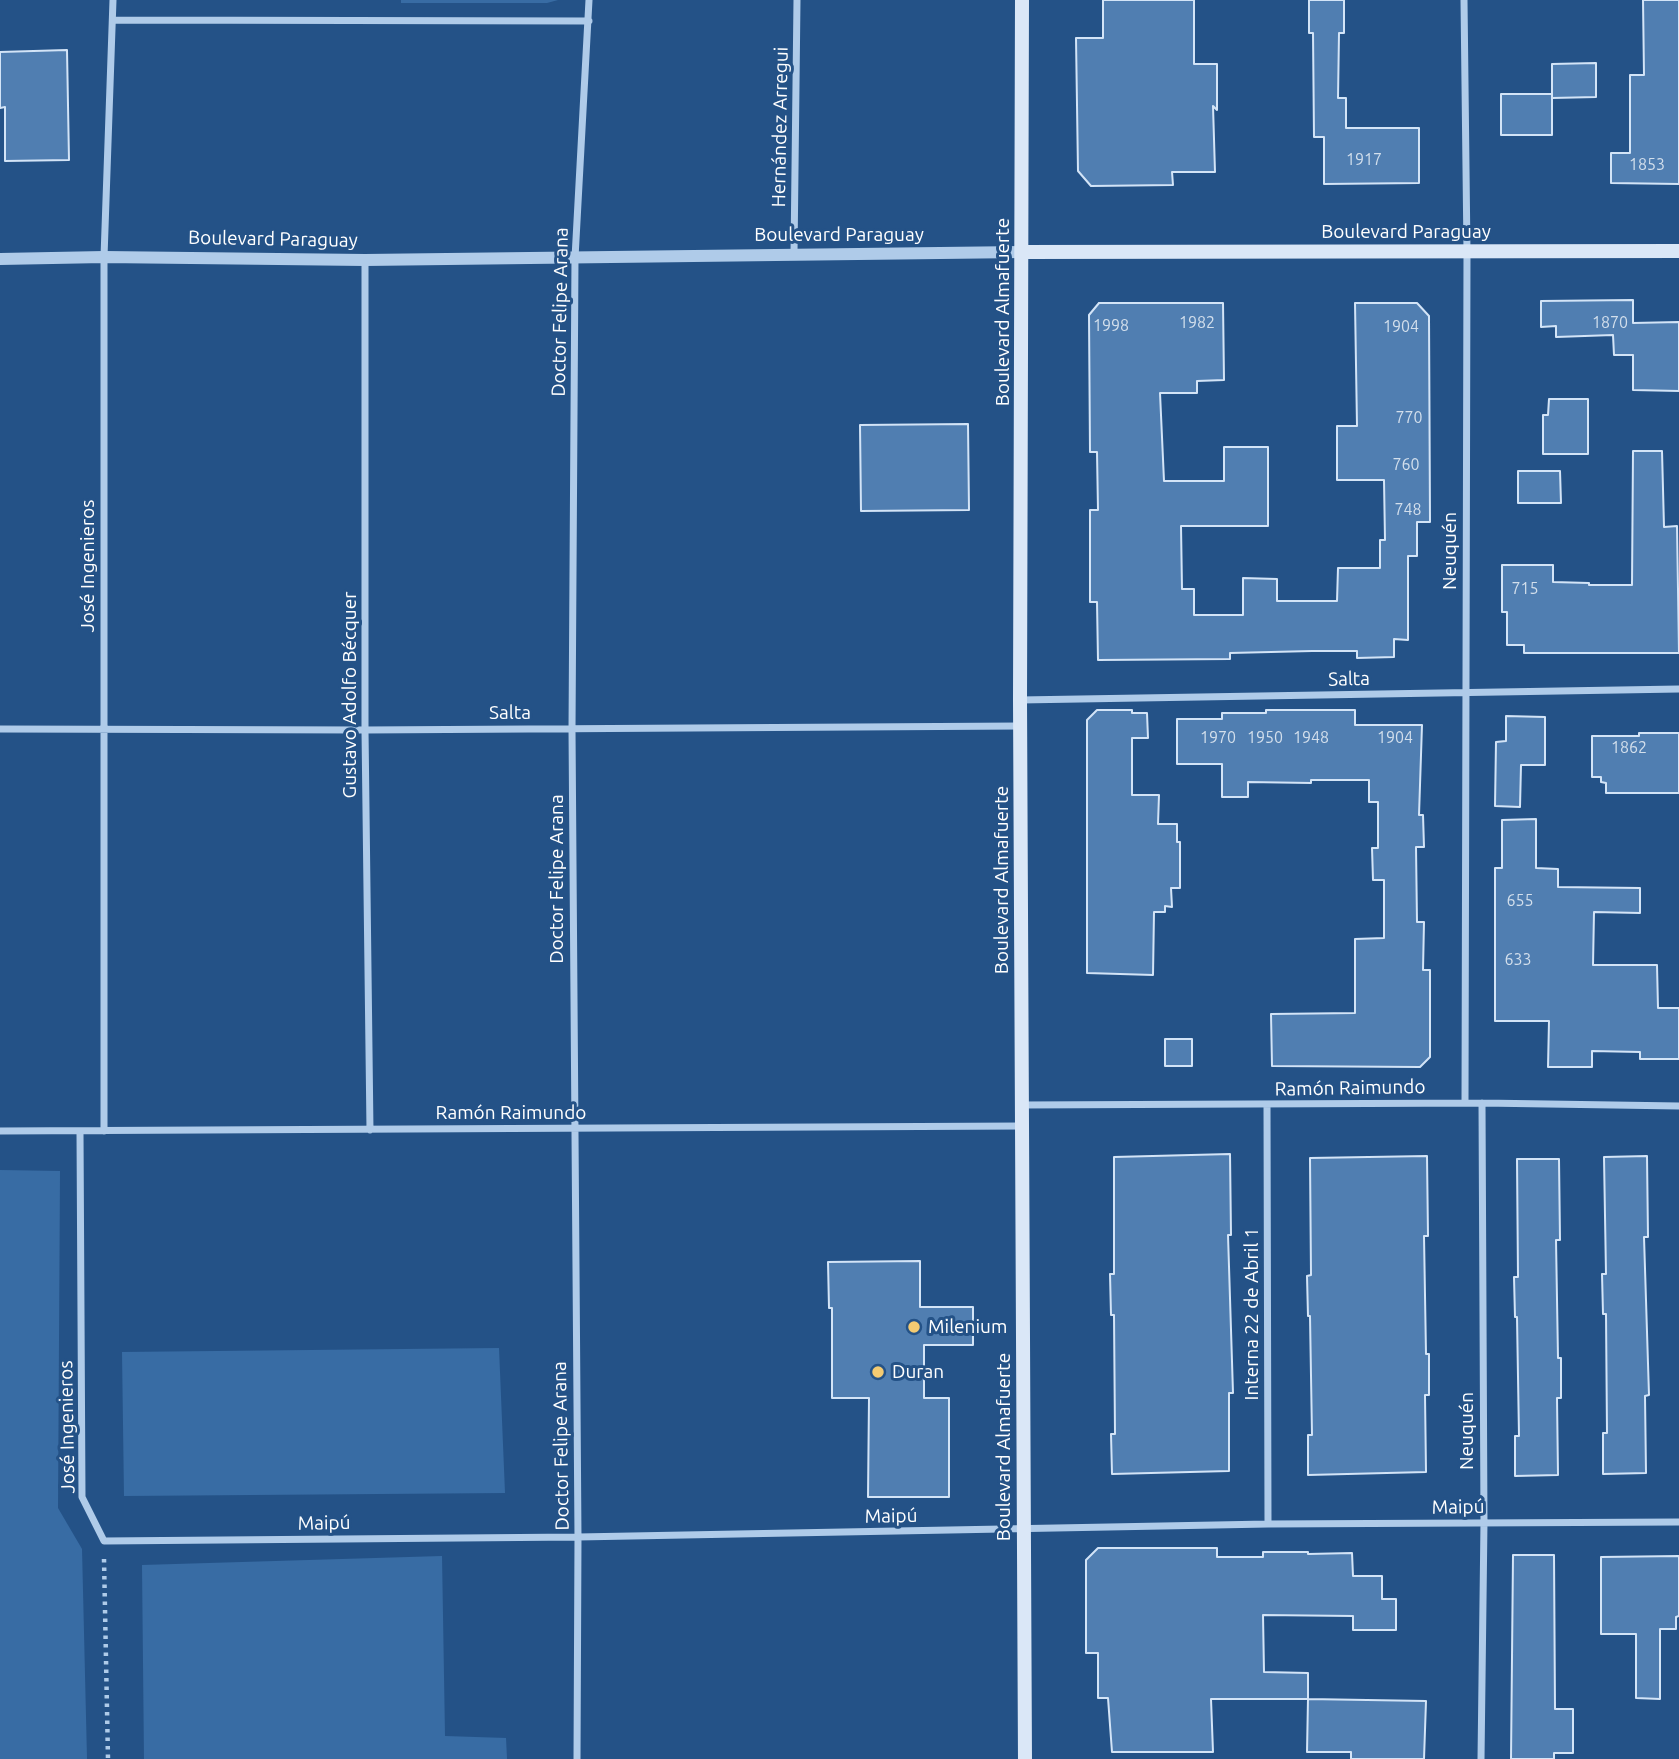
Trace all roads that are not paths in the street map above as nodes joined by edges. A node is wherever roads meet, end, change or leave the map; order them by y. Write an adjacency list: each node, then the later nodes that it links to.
1 (113, 0): 6 (street, José Ingenieros)
2 (589, 0): 7 (street, Doctor Felipe Arana)
3 (797, 0): 11 (street, Hernández Arregui)
4 (1022, 0): 10 (main road, Boulevard Almafuerte)
5 (1464, 0): 9 (street, Neuquén)
6 (113, 20): 7 (street); 12 (street, José Ingenieros)
7 (589, 21): 13 (street, Doctor Felipe Arana)
8 (1679, 251): 9 (main road, Boulevard Paraguay)
9 (1467, 252): 10 (main road, Boulevard Paraguay); 17 (street, Neuquén)
10 (1022, 253): 11 (street, Boulevard Paraguay); 18 (main road, Boulevard Almafuerte)
11 (794, 254): 13 (street, Boulevard Paraguay)
12 (104, 257): 14 (street, Boulevard Paraguay); 15 (street, Boulevard Paraguay); 21 (street, José Ingenieros)
13 (575, 258): 15 (street, Boulevard Paraguay); 22 (street, Doctor Felipe Arana)
14 (0, 259)
15 (365, 260): 23 (street, Gustavo Adolfo Bécquer)
16 (1679, 689): 17 (street, Salta)
17 (1466, 693): 18 (street, Salta); 25 (street, Neuquén)
18 (1020, 700): 19 (main road, Boulevard Almafuerte)
19 (1020, 726): 22 (street, Salta); 26 (main road, Boulevard Almafuerte)
20 (0, 729): 21 (street, Salta)
21 (104, 729): 23 (street, Salta); 33 (street, José Ingenieros)
22 (572, 729): 23 (street, Salta); 30 (street, Doctor Felipe Arana)
23 (365, 730): 31 (street, Gustavo Adolfo Bécquer)
24 (1482, 1102): 25 (street, Ramón Raimundo); 28 (street, Ramón Raimundo); 35 (street, Neuquén)
25 (1465, 1103): 27 (street, Ramón Raimundo)
26 (1022, 1105): 27 (street, Ramón Raimundo); 29 (main road, Boulevard Almafuerte)
27 (1267, 1105): 37 (street, Interna 22 de Abril 1)
28 (1679, 1106)
29 (1022, 1126): 30 (street, Ramón Raimundo); 38 (main road, Boulevard Almafuerte)
30 (574, 1129): 31 (street, Ramón Raimundo); 39 (street, Doctor Felipe Arana)
31 (370, 1130): 33 (street, Ramón Raimundo)
32 (0, 1131): 34 (street, Ramón Raimundo)
33 (104, 1131): 34 (street, Ramón Raimundo)
34 (80, 1132): 40 (street, José Ingenieros)
35 (1483, 1522): 36 (street, Maipú); 37 (street, Maipú); 43 (street, Neuquén)
36 (1679, 1522)
37 (1268, 1524): 38 (street, Maipú)
38 (1024, 1530): 39 (street, Maipú); 42 (main road, Boulevard Almafuerte)
39 (578, 1537): 40 (street, Maipú); 41 (street, Doctor Felipe Arana)
40 (104, 1541)
41 (577, 1759)
42 (1025, 1759)
43 (1481, 1759)

